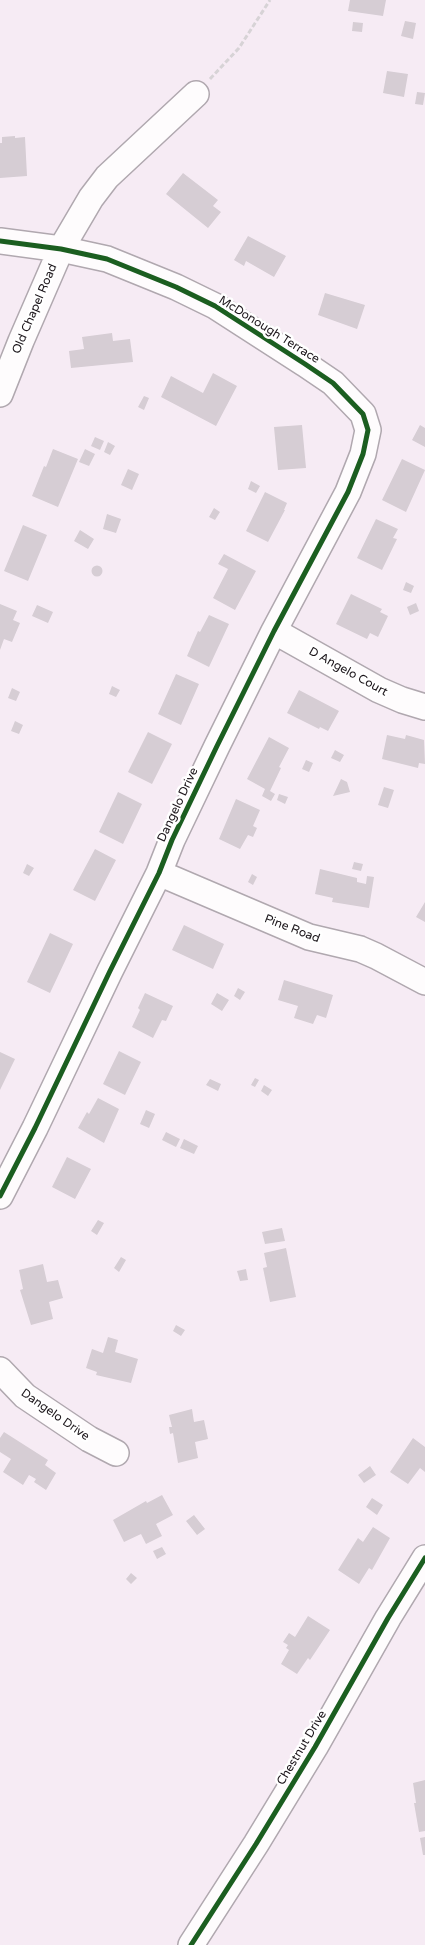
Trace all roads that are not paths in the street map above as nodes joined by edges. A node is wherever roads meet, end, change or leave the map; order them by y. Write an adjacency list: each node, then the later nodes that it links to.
1 (196, 94): 3 (street, Old Chapel Road)
2 (0, 241): 3 (street, McDonough Terrace)
3 (61, 249): 4 (street, Old Chapel Road); 5 (street, McDonough Terrace)
4 (0, 394)
5 (366, 422): 6 (street, Dangelo Drive)
6 (274, 631): 7 (street, D Angelo Court); 8 (street, Dangelo Drive)
7 (425, 706)
8 (159, 873): 9 (street, Pine Road); 10 (street, Dangelo Drive)
9 (425, 982)
10 (0, 1196)
11 (0, 1370): 12 (street, Dangelo Drive)
12 (116, 1452)
13 (425, 1558): 14 (street, Chestnut Drive)
14 (191, 1945)

